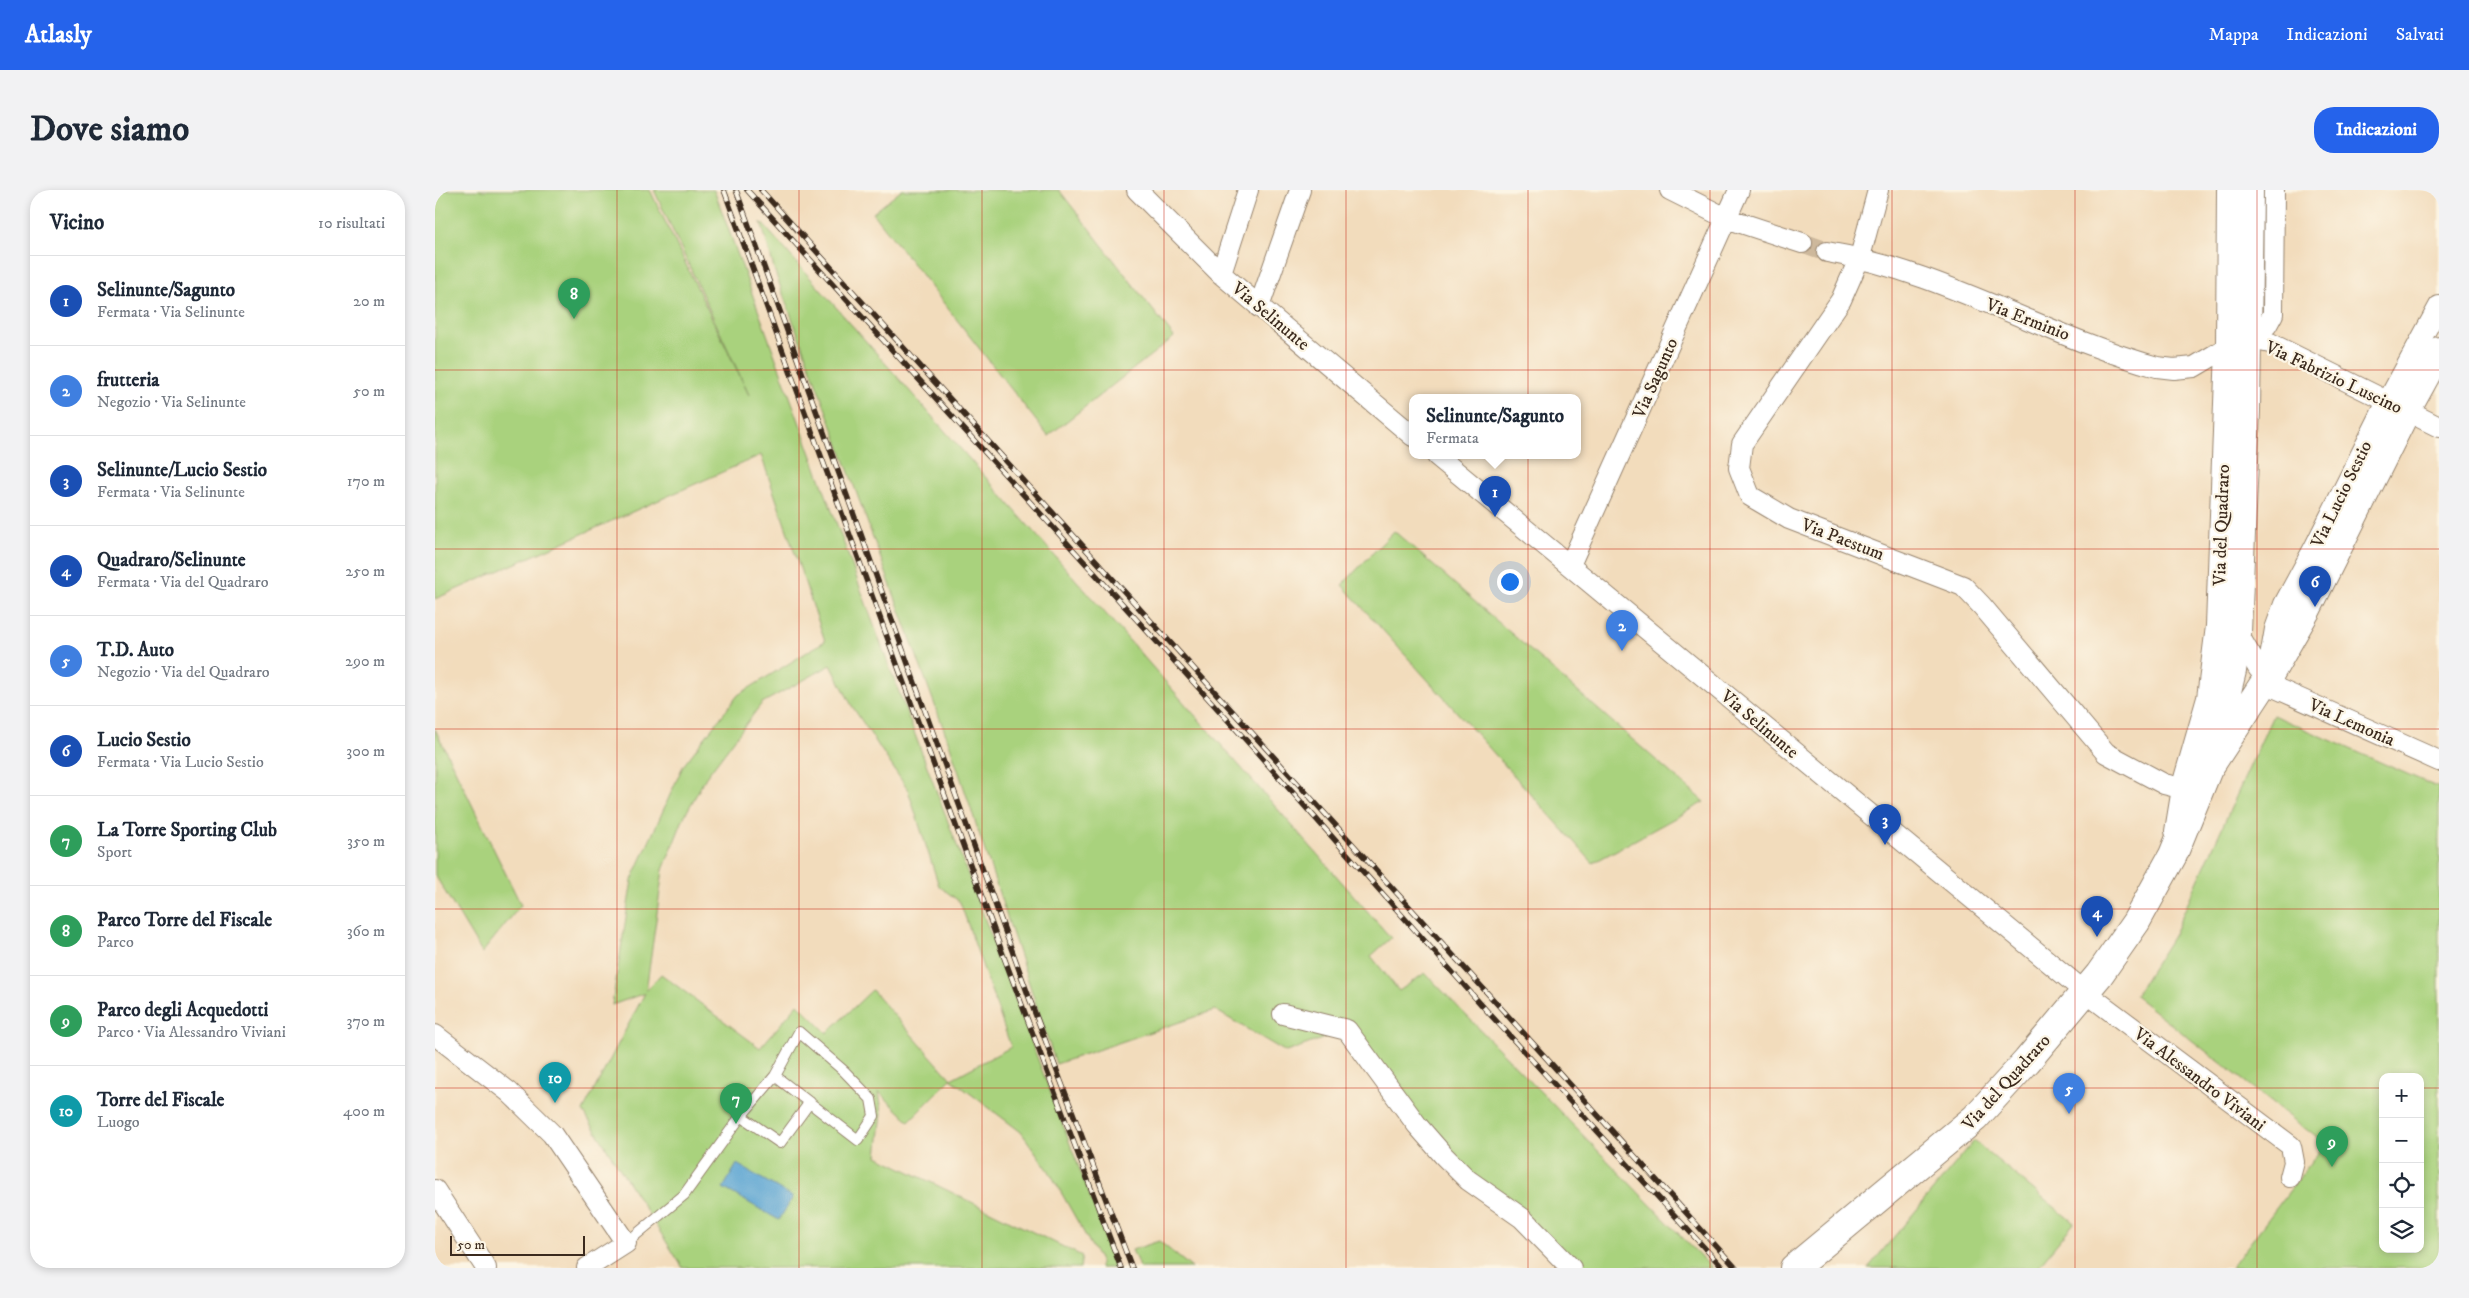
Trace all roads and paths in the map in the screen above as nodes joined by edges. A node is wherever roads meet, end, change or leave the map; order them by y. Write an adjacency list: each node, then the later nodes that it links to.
1 (1137, 190): 12 (street, Via Selinunte)
2 (1249, 190): 12 (street)
3 (1300, 190): 13 (street)
4 (1670, 190): 8 (street)
5 (1739, 190): 8 (street, Via Sagunto)
6 (1879, 190): 11 (street, Via Paestum)
7 (2249, 190): 15 (main road, Via del Quadraro)
8 (1726, 218): 9 (street); 22 (street, Via Sagunto)
9 (1802, 243)
10 (1827, 252): 11 (street, Via Erminio)
11 (1860, 257): 15 (street, Via Erminio); 26 (street, Via Paestum)
12 (1221, 274): 13 (street, Via Selinunte)
13 (1259, 306): 19 (street, Via Selinunte)
14 (2439, 306): 17 (street, Via Lucio Sestio)
15 (2236, 347): 17 (street, Via Fabrizio Luscino); 23 (main road, Via del Quadraro)
16 (2439, 351): 17 (main road, Via Lucio Sestio)
17 (2396, 416): 18 (street, Via Fabrizio Luscino); 20 (street); 20 (street, Via Lucio Sestio); 24 (main road, Via Lucio Sestio)
18 (2439, 428)
19 (1409, 433)
20 (2367, 441): 24 (street, Via Lucio Sestio)
21 (1441, 459): 22 (street, Via Selinunte)
22 (1570, 566): 27 (street, Via Selinunte)
23 (2227, 629): 24 (street); 26 (main road, Via del Quadraro)
24 (2267, 679): 25 (street, Via Lemonia); 26 (main road, Via del Quadraro)
25 (2439, 760)
26 (2195, 783): 27 (main road, Via del Quadraro)
27 (2085, 992): 33 (street, Via Alessandro Viviani); 39 (main road, Via del Quadraro)
28 (1283, 1014): 38 (street)
29 (435, 1035): 35 (street)
30 (775, 1076): 31 (lane); 31 (lane); 32 (lane)
31 (810, 1102): 32 (lane)
32 (741, 1116): 35 (lane)
33 (2290, 1177)
34 (435, 1190): 36 (street)
35 (626, 1243): 37 (street)
36 (486, 1268)
37 (587, 1268)
38 (1571, 1268)
39 (1794, 1268)

